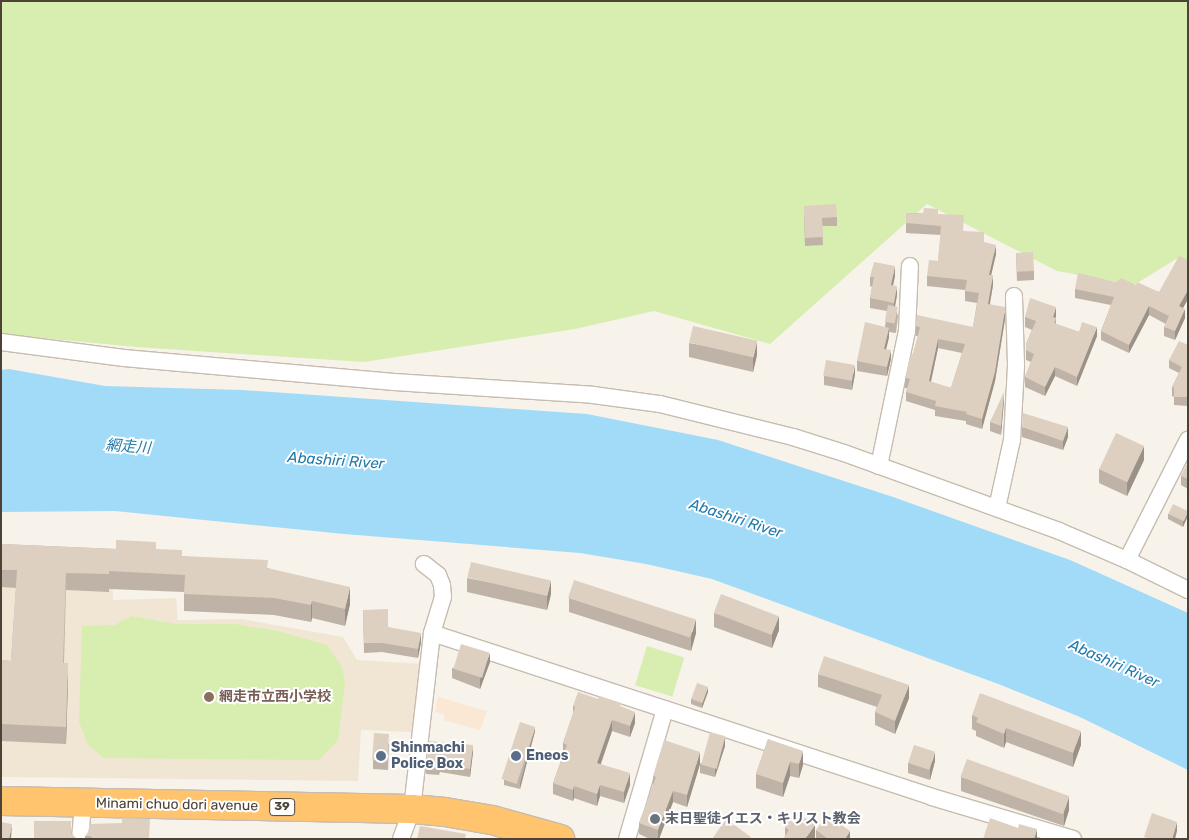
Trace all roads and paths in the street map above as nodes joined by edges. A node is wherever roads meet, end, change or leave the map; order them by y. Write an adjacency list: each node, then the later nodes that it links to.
1 (910, 266): 5 (street)
2 (1014, 296): 6 (street)
3 (1, 342): 5 (street)
4 (1188, 440): 7 (street)
5 (879, 466): 6 (street)
6 (997, 508): 7 (street)
7 (1127, 560): 9 (street)
8 (424, 564): 10 (street)
9 (1188, 590)
10 (432, 632): 11 (street); 14 (street)
11 (665, 709): 18 (street); 19 (street)
12 (1, 801): 13 (highway, Minami chuo dori avenue / 39)
13 (84, 803): 14 (highway, Minami chuo dori avenue / 39); 15 (street)
14 (412, 809): 16 (street); 17 (highway, Minami chuo dori avenue / 39)
15 (80, 839)
16 (401, 839)
17 (560, 839)
18 (627, 839)
19 (1073, 839)

